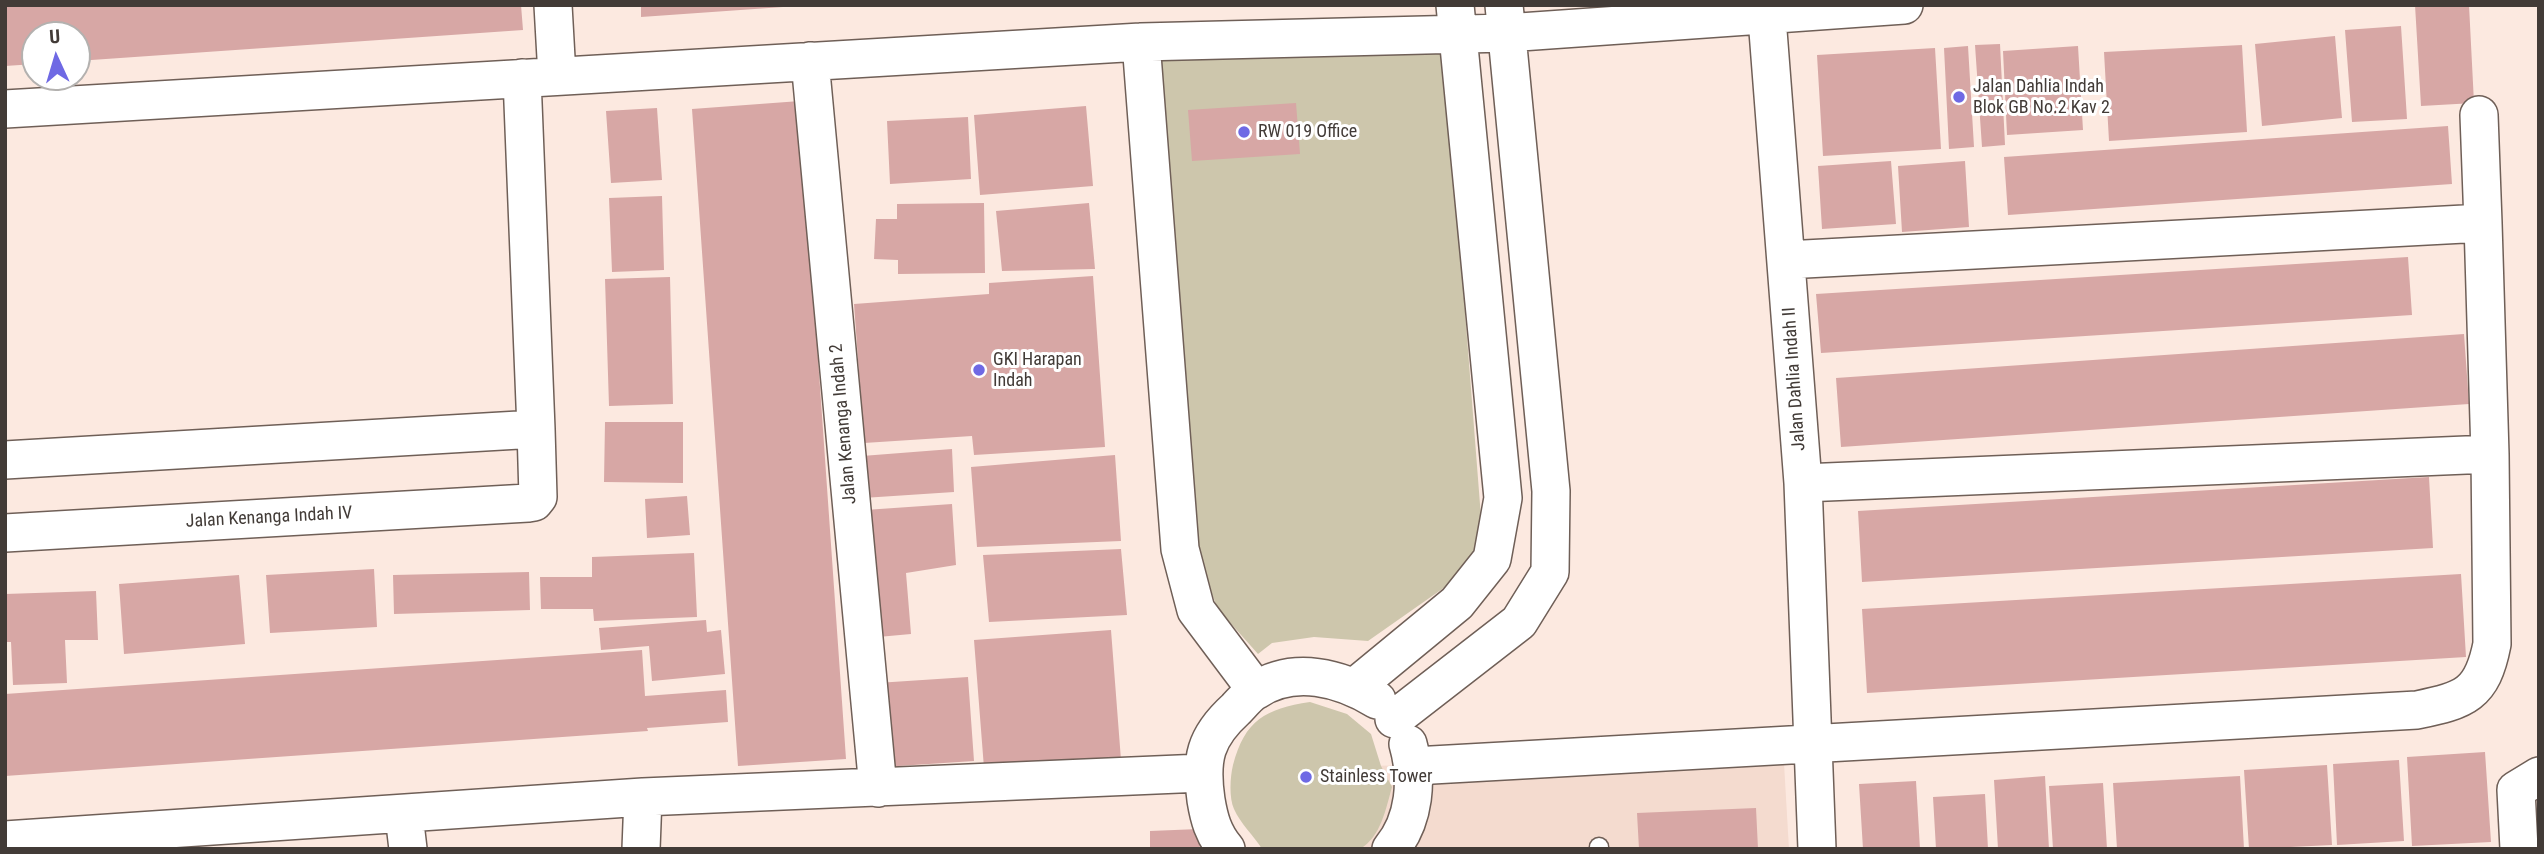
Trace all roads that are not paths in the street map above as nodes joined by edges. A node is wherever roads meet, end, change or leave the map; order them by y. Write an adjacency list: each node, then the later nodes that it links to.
1 (553, 5): 8 (street)
2 (1904, 5): 3 (street)
3 (1766, 9): 4 (street); 12 (street, Jalan Dahlia Indah II)
4 (1505, 19): 5 (street); 20 (street)
5 (1456, 20): 6 (street); 18 (street)
6 (1141, 42): 7 (street); 19 (street)
7 (810, 61): 8 (street); 25 (street, Jalan Kenanga Indah 2)
8 (539, 77): 9 (street); 13 (street)
9 (5, 109)
10 (2479, 115): 11 (street)
11 (2483, 223): 12 (street); 14 (street)
12 (1786, 260): 16 (street, Jalan Dahlia Indah II)
13 (536, 429): 15 (street); 17 (street, Jalan Kenanga Indah IV)
14 (2490, 454): 16 (street); 21 (street)
15 (5, 460)
16 (1803, 483): 21 (street, Jalan Dahlia Indah II)
17 (5, 533)
18 (1355, 687): 19 (street); 20 (street)
19 (1256, 690): 23 (street)
20 (1394, 719): 22 (street)
21 (1814, 745): 22 (street); 32 (street, Jalan Dahlia Indah II)
22 (1414, 766): 31 (street)
23 (1202, 773): 25 (street); 30 (street)
24 (2539, 776): 33 (street)
25 (878, 788): 26 (street)
26 (643, 797): 27 (street); 29 (street)
27 (406, 832): 28 (street)
28 (5, 840)
29 (641, 849)
30 (1226, 849)
31 (1391, 849)
32 (1817, 849)
33 (2519, 849)

